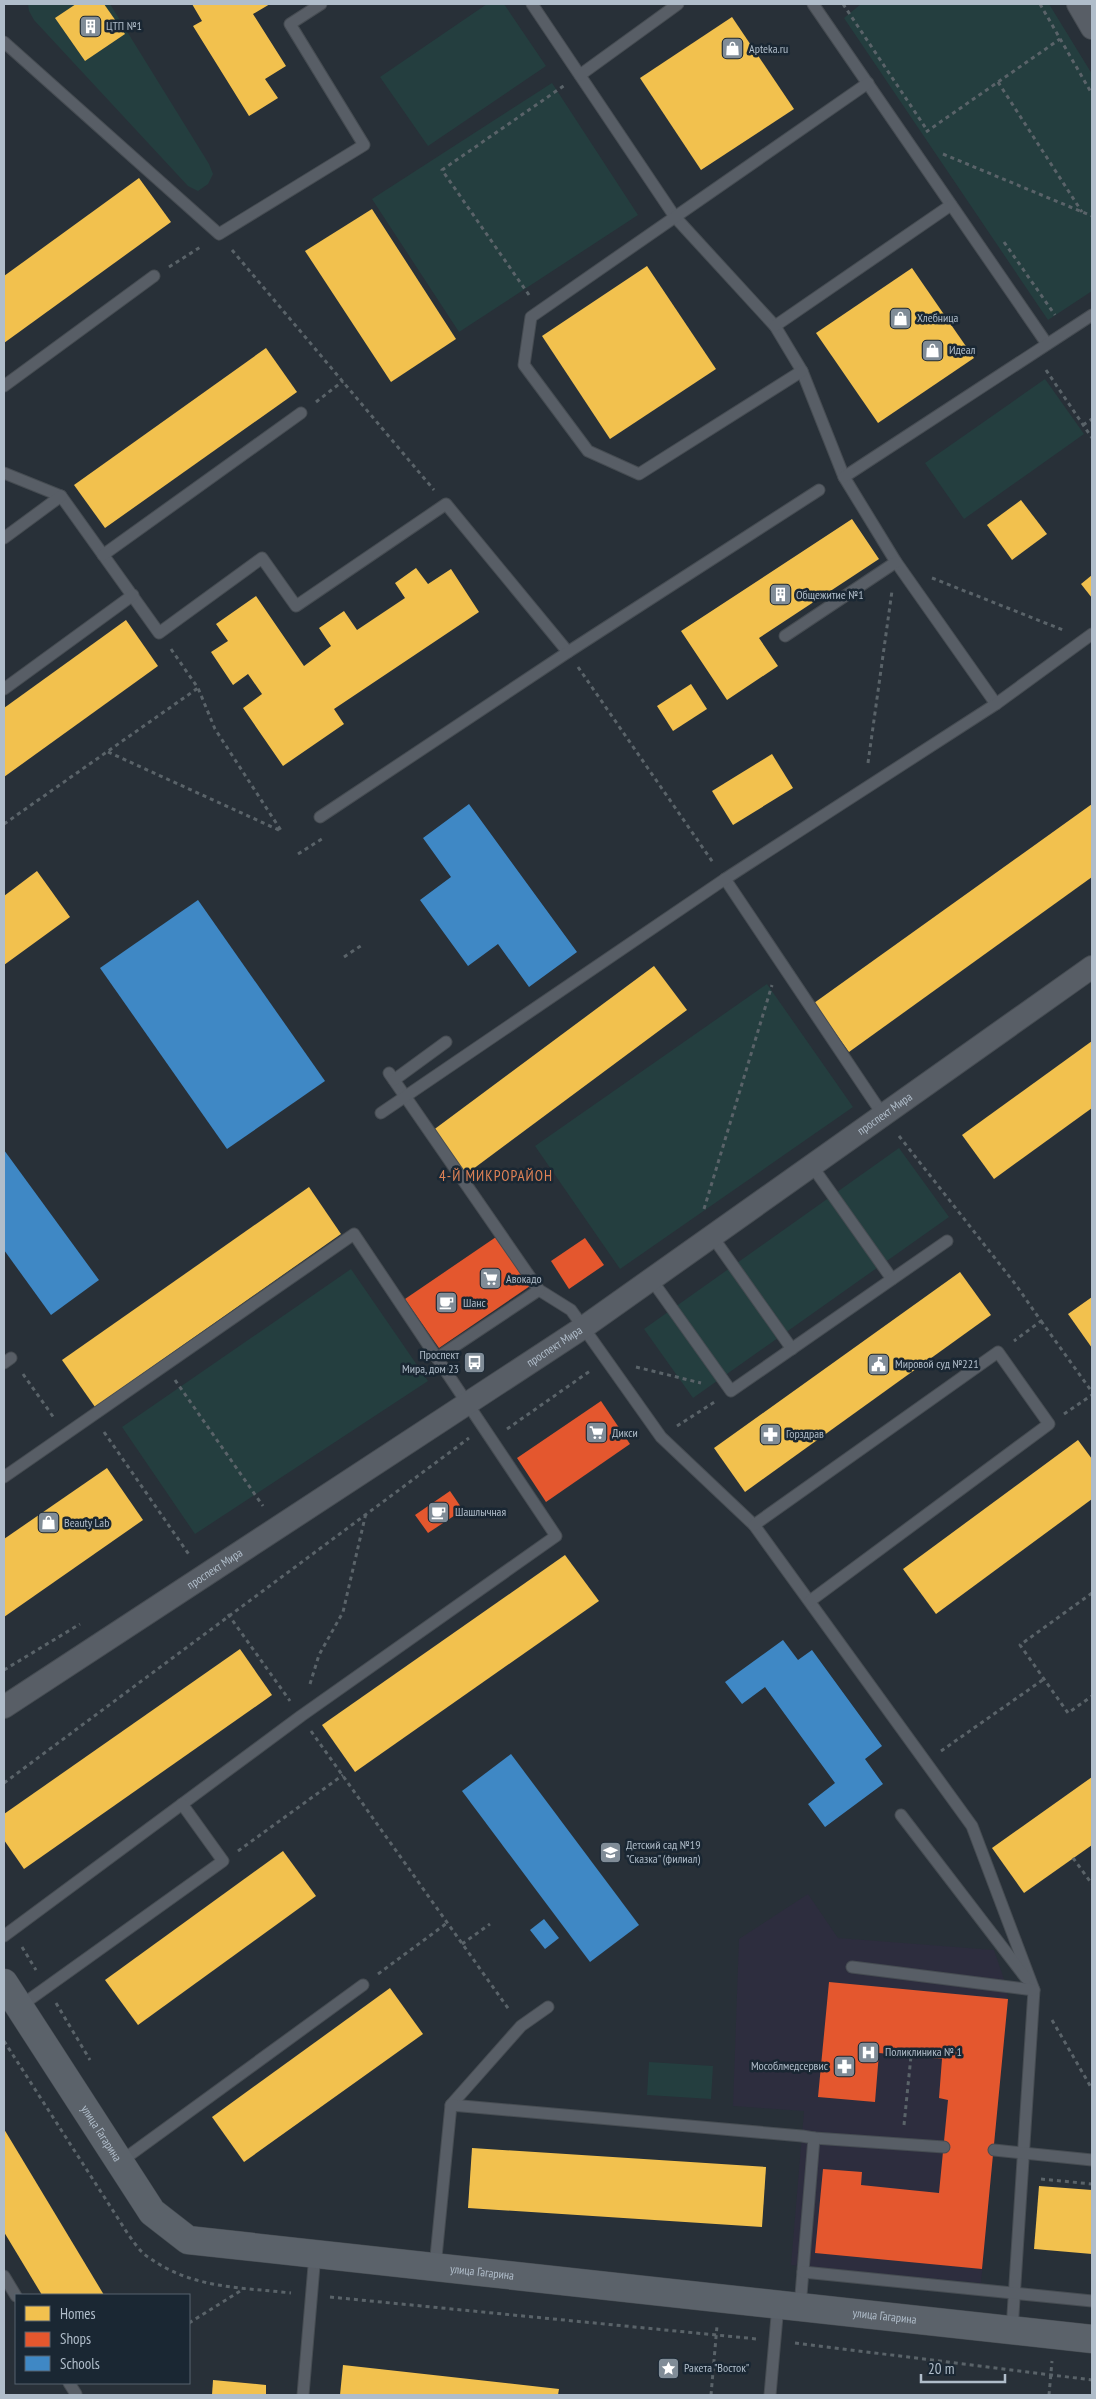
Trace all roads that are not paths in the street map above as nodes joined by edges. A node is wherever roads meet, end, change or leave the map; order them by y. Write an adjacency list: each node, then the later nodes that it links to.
1 (321, 4): 7 (lane)
2 (532, 4): 8 (lane)
3 (678, 4): 8 (lane)
4 (813, 4): 9 (lane)
5 (1078, 4): 6 (street)
6 (1092, 28)
7 (4, 42)
8 (580, 75): 11 (lane)
9 (868, 83): 10 (lane); 11 (lane)
10 (951, 205): 14 (lane); 15 (lane)
11 (675, 217): 14 (lane); 16 (lane)
12 (154, 276): 17 (lane)
13 (1092, 316): 15 (lane)
14 (774, 326): 16 (lane)
15 (1047, 344): 20 (lane)
16 (802, 371): 20 (lane)
17 (4, 386)
18 (301, 413): 24 (lane)
19 (4, 473): 22 (lane)
20 (844, 477): 25 (lane)
21 (819, 490): 29 (lane)
22 (61, 496): 23 (lane); 24 (lane)
23 (4, 538)
24 (103, 555): 26 (lane)
25 (896, 562): 27 (lane); 31 (lane)
26 (133, 596): 29 (lane); 30 (lane)
27 (785, 636)
28 (1089, 637): 31 (lane)
29 (568, 652): 32 (lane)
30 (4, 689)
31 (996, 704): 33 (lane)
32 (320, 817)
33 (725, 879): 36 (lane); 38 (lane)
34 (1092, 967): 38 (street, проспект Мира)
35 (446, 1042): 36 (lane)
36 (406, 1096): 37 (lane); 44 (lane)
37 (381, 1113)
38 (883, 1115): 39 (street, проспект Мира)
39 (812, 1166): 40 (street, проспект Мира); 42 (lane)
40 (707, 1227): 43 (street, проспект Мира); 46 (lane)
41 (947, 1241): 42 (lane)
42 (892, 1279): 46 (lane)
43 (652, 1280): 45 (street, проспект Мира); 46 (lane)
44 (539, 1290): 45 (lane); 47 (lane)
45 (584, 1327): 48 (street, проспект Мира); 50 (lane)
46 (792, 1349)
47 (438, 1358): 48 (lane); 49 (lane)
48 (468, 1404): 52 (street, проспект Мира); 53 (lane)
49 (4, 1477)
50 (754, 1525): 51 (lane); 51 (lane)
51 (810, 1601): 59 (lane)
52 (4, 1708)
53 (182, 1804): 55 (lane); 60 (lane)
54 (901, 1815): 59 (lane)
55 (4, 1936)
56 (852, 1967): 59 (lane)
57 (4, 1983): 60 (street, улица Гагарина)
58 (363, 1985): 68 (lane)
59 (1034, 1990): 66 (lane)
60 (19, 2007): 68 (street, улица Гагарина)
61 (548, 2007): 62 (lane)
62 (451, 2105): 63 (lane); 70 (lane)
63 (814, 2138): 64 (lane); 71 (lane)
64 (944, 2147)
65 (994, 2150): 66 (lane)
66 (1024, 2152): 67 (lane); 73 (lane)
67 (1092, 2160)
68 (119, 2162): 69 (street, улица Гагарина)
69 (315, 2254): 70 (street, улица Гагарина); 81 (lane)
70 (435, 2267): 76 (street, улица Гагарина)
71 (803, 2272): 73 (lane); 76 (lane)
72 (4, 2276): 74 (lane)
73 (1015, 2293): 75 (lane); 77 (lane)
74 (15, 2294)
75 (1092, 2301)
76 (789, 2306): 77 (street, улица Гагарина); 82 (lane)
77 (1012, 2330): 78 (street, улица Гагарина)
78 (1092, 2339)
79 (70, 2384): 80 (lane)
80 (76, 2394)
81 (303, 2395)
82 (770, 2395)

